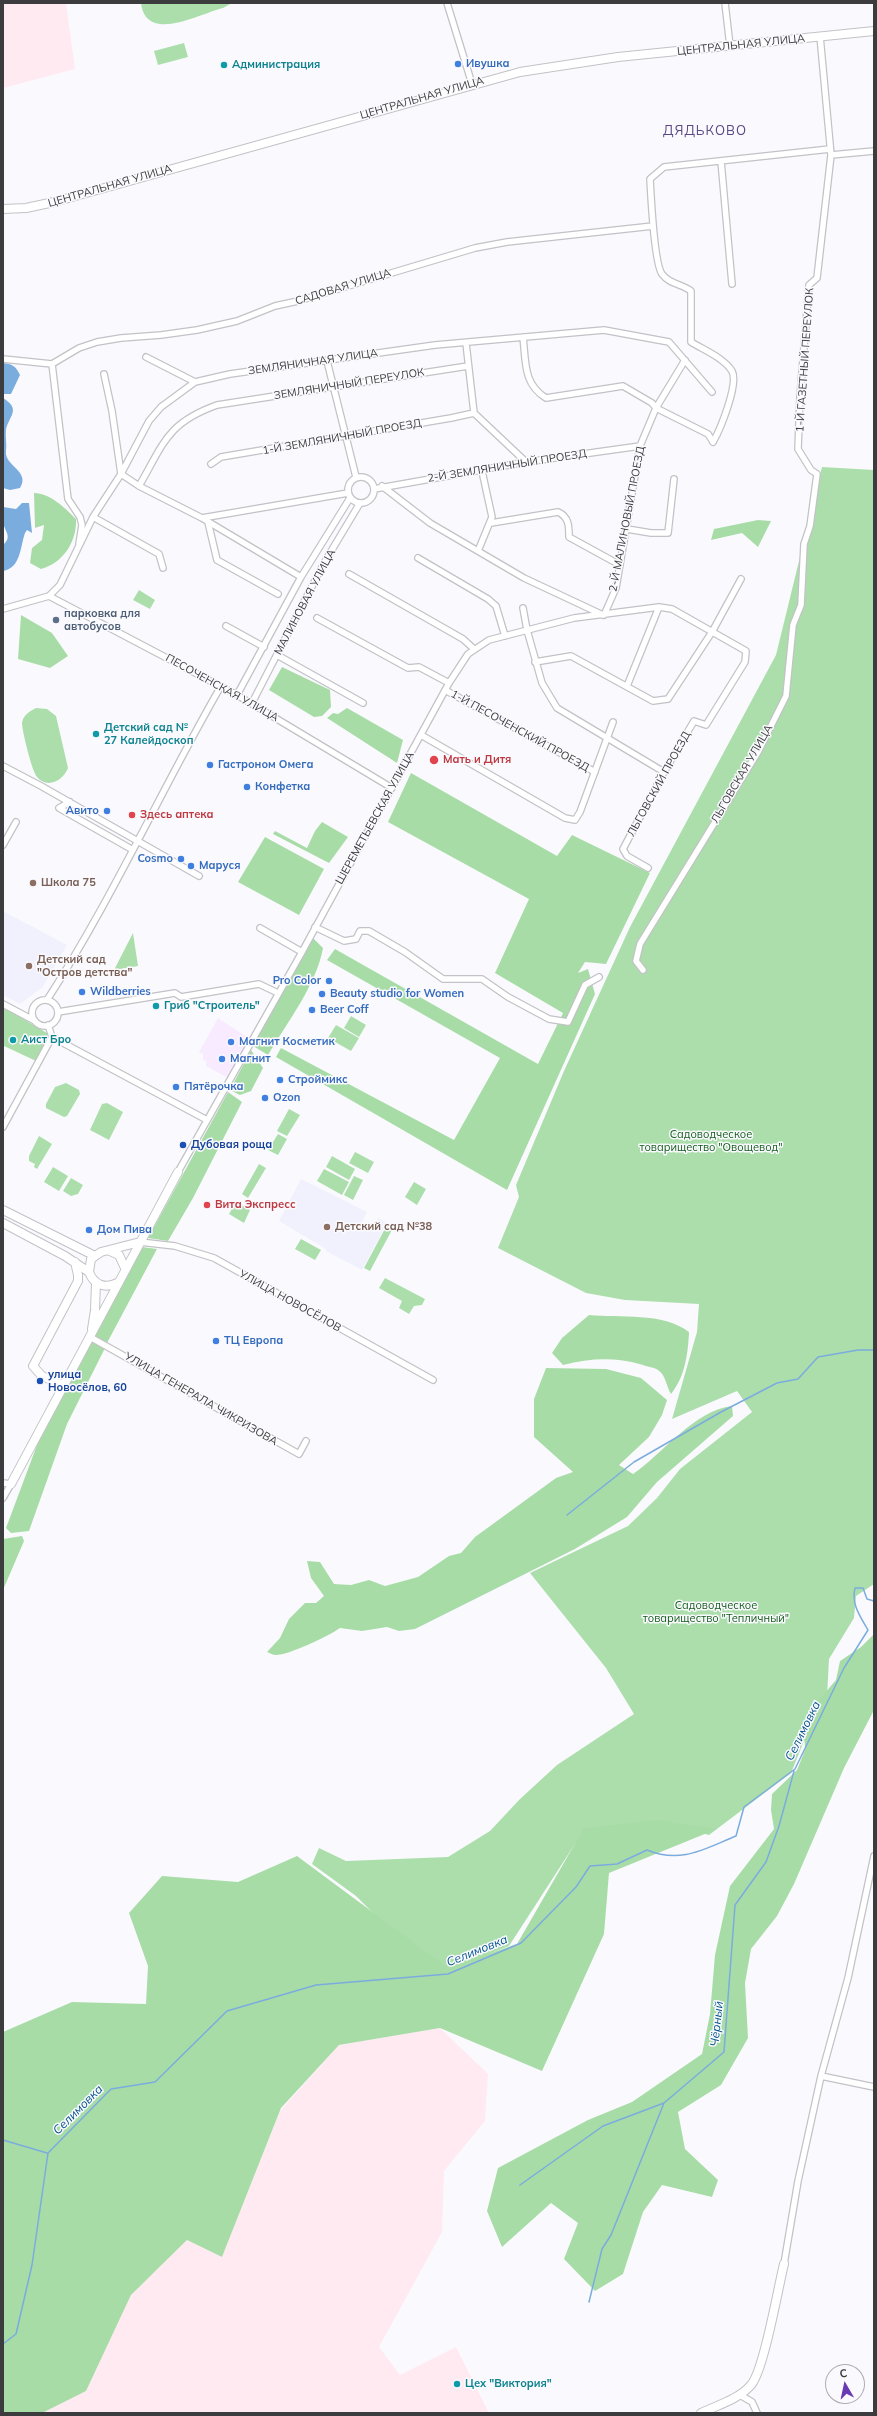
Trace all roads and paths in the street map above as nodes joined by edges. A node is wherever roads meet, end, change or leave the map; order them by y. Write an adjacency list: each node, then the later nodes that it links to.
1 (447, 3): 6 (street)
2 (725, 3): 5 (street)
3 (874, 31): 4 (street, ЦЕНТРАЛЬНАЯ УЛИЦА)
4 (820, 36): 5 (street, ЦЕНТРАЛЬНАЯ УЛИЦА); 8 (street, 1-Й ГАЗЕТНЫЙ ПЕРЕУЛОК)
5 (730, 46): 6 (street, ЦЕНТРАЛЬНАЯ УЛИЦА)
6 (472, 84): 10 (street, ЦЕНТРАЛЬНАЯ УЛИЦА)
7 (874, 151): 8 (street)
8 (830, 152): 9 (street); 29 (street, 1-Й ГАЗЕТНЫЙ ПЕРЕУЛОК)
9 (720, 161): 11 (street); 12 (street)
10 (3, 209)
11 (653, 226): 19 (street, САДОВАЯ УЛИЦА); 25 (street)
12 (732, 284)
13 (522, 337): 14 (street, ЗЕМЛЯНИЧНАЯ УЛИЦА); 17 (street, ЗЕМЛЯНИЧНАЯ УЛИЦА); 25 (street)
14 (466, 343): 18 (street, ЗЕМЛЯНИЧНАЯ УЛИЦА); 20 (street)
15 (146, 357): 22 (street)
16 (3, 359): 19 (street)
17 (685, 360): 24 (street, ЗЕМЛЯНИЧНАЯ УЛИЦА); 25 (street, 2-Й МАЛИНОВЫЙ ПРОЕЗД)
18 (327, 361): 22 (street, ЗЕМЛЯНИЧНАЯ УЛИЦА); 23 (street)
19 (52, 364): 46 (street)
20 (468, 366): 23 (street, ЗЕМЛЯНИЧНЫЙ ПЕРЕУЛОК); 26 (street)
21 (104, 374): 33 (street)
22 (195, 382): 33 (street, ЗЕМЛЯНИЧНАЯ УЛИЦА)
23 (332, 388): 27 (street); 36 (street, ЗЕМЛЯНИЧНЫЙ ПЕРЕУЛОК)
24 (712, 392)
25 (656, 408): 28 (street, 2-Й МАЛИНОВЫЙ ПРОЕЗД)
26 (474, 413): 27 (street, 1-Й ЗЕМЛЯНИЧНЫЙ ПРОЕЗД); 30 (street)
27 (345, 436): 31 (street, 1-Й ЗЕМЛЯНИЧНЫЙ ПРОЕЗД); 34 (street)
28 (640, 446): 30 (street, 2-Й ЗЕМЛЯНИЧНЫЙ ПРОЕЗД); 45 (street, 2-Й МАЛИНОВЫЙ ПРОЕЗД)
29 (798, 449): 94 (street, ЛЬГОВСКАЯ УЛИЦА)
30 (526, 462): 32 (street, 2-Й ЗЕМЛЯНИЧНЫЙ ПРОЕЗД)
31 (212, 464)
32 (482, 470): 37 (street, 2-Й ЗЕМЛЯНИЧНЫЙ ПРОЕЗД); 44 (street)
33 (121, 474): 36 (street); 41 (street, ЗЕМЛЯНИЧНАЯ УЛИЦА)
34 (356, 477): 38 (street); 39 (street, МАЛИНОВАЯ УЛИЦА)
35 (674, 479): 45 (street)
36 (140, 486): 42 (street)
37 (382, 486): 38 (street, 2-Й ЗЕМЛЯНИЧНЫЙ ПРОЕЗД); 47 (street)
38 (374, 489): 40 (street, МАЛИНОВАЯ УЛИЦА)
39 (349, 495): 40 (street); 42 (street); 52 (street, МАЛИНОВАЯ УЛИЦА)
40 (360, 503): 68 (street, МАЛИНОВАЯ УЛИЦА)
41 (94, 518): 46 (street, ЗЕМЛЯНИЧНАЯ УЛИЦА); 50 (street)
42 (202, 518): 43 (street)
43 (208, 522): 52 (street); 54 (street)
44 (491, 524): 47 (street); 49 (street)
45 (627, 529): 49 (street, 2-Й МАЛИНОВЫЙ ПРОЕЗД)
46 (79, 546): 55 (street, ЗЕМЛЯНИЧНАЯ УЛИЦА)
47 (478, 551): 59 (street)
48 (418, 558): 64 (street)
49 (620, 564): 59 (street, 2-Й МАЛИНОВЫЙ ПРОЕЗД)
50 (163, 568)
51 (349, 574): 66 (street)
52 (301, 577): 65 (street, МАЛИНОВАЯ УЛИЦА)
53 (741, 578): 63 (street)
54 (278, 594)
55 (49, 596): 58 (street); 71 (street, ПЕСОЧЕНСКАЯ УЛИЦА)
56 (659, 607): 59 (street, ШЕРЕМЕТЬЕВСКАЯ УЛИЦА); 63 (street, ШЕРЕМЕТЬЕВСКАЯ УЛИЦА); 72 (street)
57 (523, 608): 62 (street)
58 (3, 609)
59 (604, 615): 62 (street, ШЕРЕМЕТЬЕВСКАЯ УЛИЦА)
60 (317, 618): 70 (street, 1-Й ПЕСОЧЕНСКИЙ ПРОЕЗД)
61 (226, 626): 65 (street)
62 (526, 630): 64 (street, ШЕРЕМЕТЬЕВСКАЯ УЛИЦА); 69 (street)
63 (712, 632): 67 (street, ШЕРЕМЕТЬЕВСКАЯ УЛИЦА); 72 (street)
64 (505, 636): 66 (street, ШЕРЕМЕТЬЕВСКАЯ УЛИЦА)
65 (264, 647): 74 (street, МАЛИНОВАЯ УЛИЦА)
66 (474, 649): 70 (street, ШЕРЕМЕТЬЕВСКАЯ УЛИЦА)
67 (746, 650): 82 (street, ЛЬГОВСКИЙ ПРОЕЗД)
68 (277, 655): 75 (street, МАЛИНОВАЯ УЛИЦА); 76 (street)
69 (535, 662): 72 (street); 79 (street)
70 (449, 683): 73 (street, ШЕРЕМЕТЬЕВСКАЯ УЛИЦА)
71 (221, 686): 74 (street, ПЕСОЧЕНСКАЯ УЛИЦА); 86 (street)
72 (627, 686)
73 (445, 690): 78 (street, ШЕРЕМЕТЬЕВСКАЯ УЛИЦА); 81 (street, 1-Й ПЕСОЧЕНСКИЙ ПРОЕЗД)
74 (237, 695): 75 (street, ПЕСОЧЕНСКАЯ УЛИЦА)
75 (252, 703): 83 (street, ПЕСОЧЕНСКАЯ УЛИЦА)
76 (362, 703)
77 (613, 722): 79 (street)
78 (421, 735): 81 (street); 83 (street, ШЕРЕМЕТЬЕВСКАЯ УЛИЦА)
79 (607, 739): 81 (street); 82 (street)
80 (3, 766): 84 (street)
81 (595, 772)
82 (664, 772): 89 (street, ЛЬГОВСКИЙ ПРОЕЗД)
83 (392, 788): 91 (street, ШЕРЕМЕТЬЕВСКАЯ УЛИЦА)
84 (70, 802): 86 (street); 88 (street)
85 (16, 822): 87 (street)
86 (137, 842): 88 (street); 90 (street)
87 (3, 845)
88 (133, 850): 97 (street)
89 (648, 868)
90 (199, 876)
91 (315, 927): 93 (street, ШЕРЕМЕТЬЕВСКАЯ УЛИЦА); 95 (street)
92 (260, 928): 93 (street)
93 (302, 952): 96 (street, ШЕРЕМЕТЬЕВСКАЯ УЛИЦА)
94 (643, 970)
95 (599, 977)
96 (278, 993): 99 (street); 103 (street, ШЕРЕМЕТЬЕВСКАЯ УЛИЦА)
97 (47, 1000): 99 (street); 100 (street)
98 (3, 1004): 100 (street)
99 (58, 1012): 101 (street)
100 (36, 1022): 101 (street)
101 (48, 1025): 102 (street)
102 (52, 1037): 103 (street); 104 (street)
103 (207, 1120): 105 (street, ШЕРЕМЕТЬЕВСКАЯ УЛИЦА)
104 (3, 1128)
105 (178, 1172): 108 (street, ШЕРЕМЕТЬЕВСКАЯ УЛИЦА)
106 (3, 1210): 110 (street)
107 (3, 1223): 111 (street)
108 (140, 1242): 109 (street); 112 (street, ШЕРЕМЕТЬЕВСКАЯ УЛИЦА); 118 (street, УЛИЦА НОВОСЁЛОВ)
109 (110, 1251): 110 (street); 112 (street)
110 (94, 1256): 113 (street)
111 (75, 1262): 113 (street); 114 (street)
112 (125, 1268): 116 (street)
113 (89, 1273): 114 (street); 115 (street)
114 (78, 1281): 119 (street)
115 (96, 1283): 116 (street); 117 (street)
116 (117, 1283): 117 (street)
117 (90, 1337): 119 (street); 120 (street, УЛИЦА ГЕНЕРАЛА ЧИКРИЗОВА)
118 (433, 1380)
119 (63, 1385): 121 (street)
120 (306, 1441)
121 (7, 1484): 122 (street)
122 (3, 1498)
123 (874, 1856): 124 (street)
124 (821, 2076): 125 (street); 126 (street)
125 (874, 2087)
126 (784, 2264): 127 (street)
127 (740, 2395): 128 (street); 129 (street)
128 (701, 2413)
129 (757, 2413)

